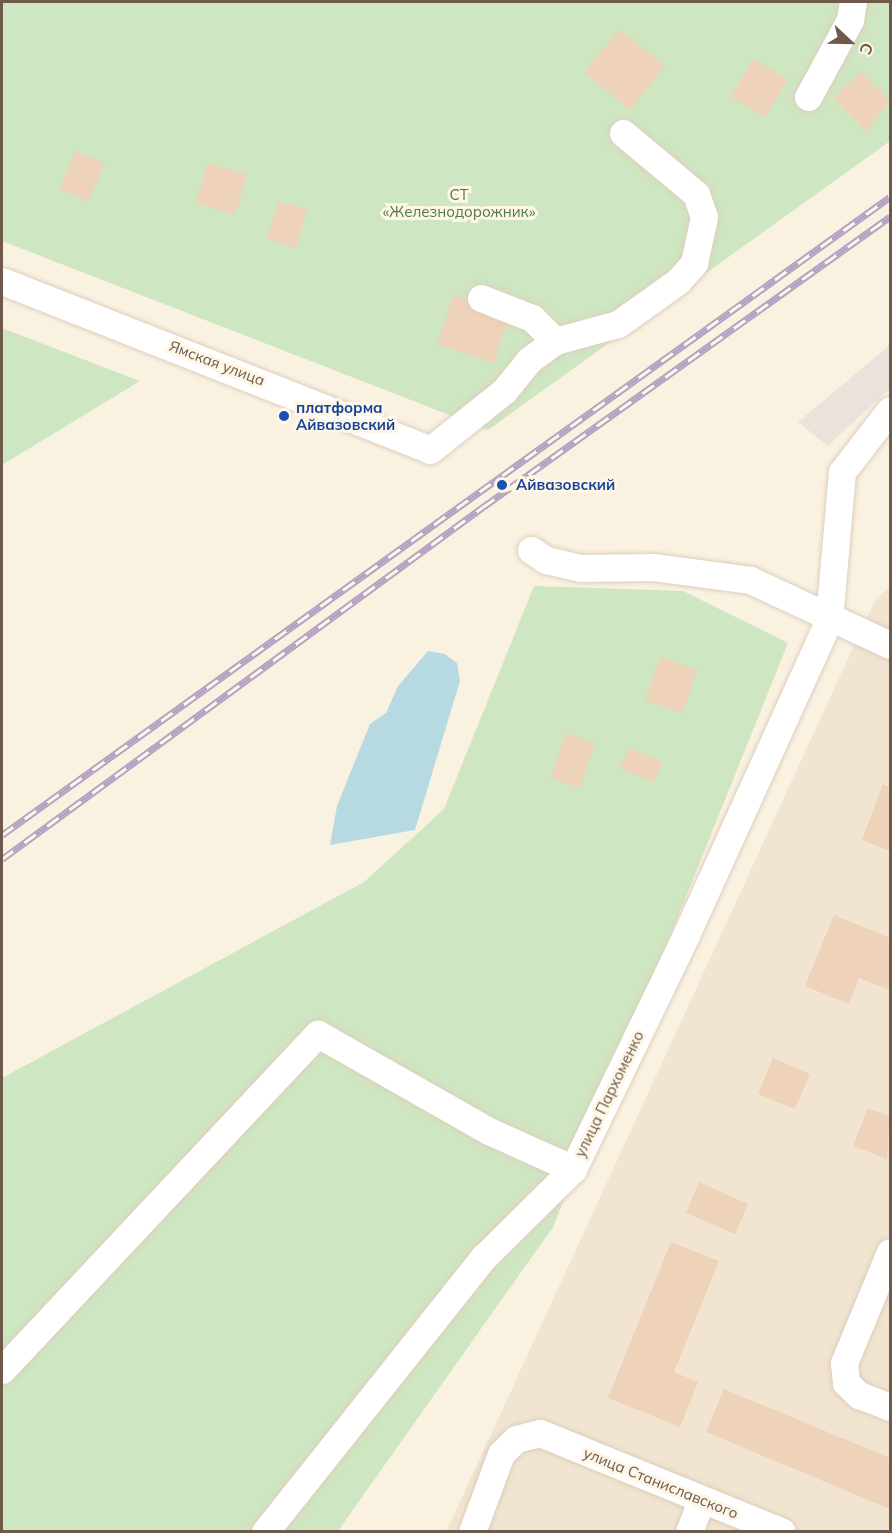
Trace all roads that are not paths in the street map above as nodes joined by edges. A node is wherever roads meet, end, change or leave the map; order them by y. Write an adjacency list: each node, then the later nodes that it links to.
1 (853, 2): 2 (street)
2 (808, 97)
3 (623, 133): 6 (street)
4 (2, 280): 6 (street, Ямская улица)
5 (481, 298): 6 (street)
6 (555, 341)
7 (891, 410): 9 (street, улица Пархоменко)
8 (531, 550): 9 (street)
9 (829, 620): 10 (street); 11 (street, улица Пархоменко)
10 (891, 645)
11 (573, 1169): 13 (street); 16 (street, улица Пархоменко)
12 (891, 1252): 14 (street)
13 (2, 1370)
14 (891, 1407)
15 (701, 1500): 17 (street, улица Станиславского); 18 (street); 19 (street, улица Станиславского)
16 (265, 1532)
17 (472, 1532)
18 (689, 1532)
19 (783, 1532)

